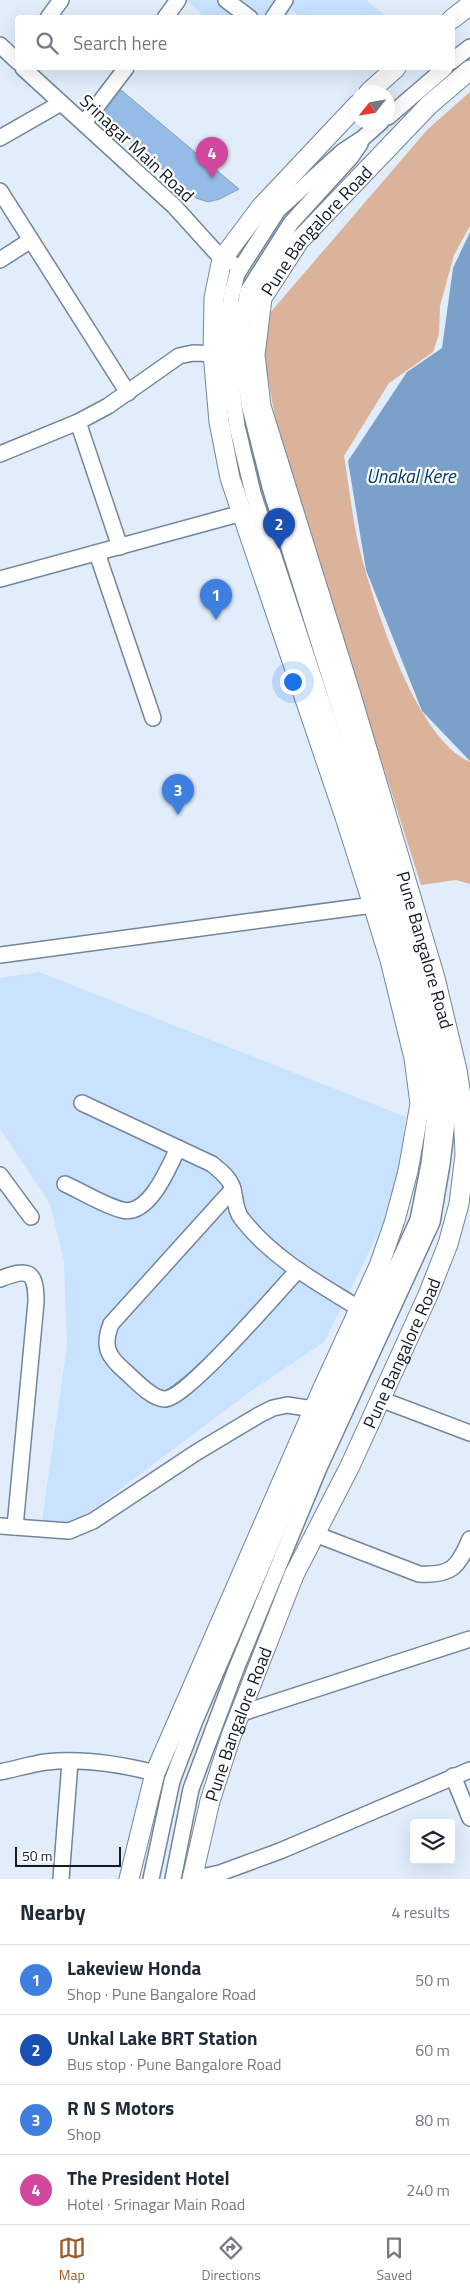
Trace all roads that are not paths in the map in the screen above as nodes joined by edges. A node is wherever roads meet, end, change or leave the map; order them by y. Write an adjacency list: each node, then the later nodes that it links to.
1 (61, 0): 6 (street)
2 (178, 0): 7 (street)
3 (226, 0): 8 (street)
4 (286, 0): 9 (street)
5 (470, 5): 10 (main road)
6 (50, 15)
7 (167, 15)
8 (246, 15)
9 (275, 15)
10 (455, 17)
11 (0, 46): 13 (street, Srinagar Main Road)
12 (470, 47): 14 (street)
13 (15, 59)
14 (455, 59)
15 (27, 70): 21 (street, Srinagar Main Road)
16 (124, 70): 24 (street)
17 (394, 70): 20 (main road)
18 (443, 70): 22 (street)
19 (470, 70): 33 (main road, Pune Bangalore Road)
20 (377, 85)
21 (61, 103): 24 (street, Srinagar Main Road); 26 (street)
22 (395, 111)
23 (350, 112): 30 (main road, Pune Bangalore Road)
24 (84, 123): 30 (street, Srinagar Main Road)
25 (372, 130): 27 (street)
26 (0, 138)
27 (363, 138): 32 (street); 33 (street)
28 (0, 191): 29 (street)
29 (31, 240): 31 (street); 35 (street)
30 (222, 259): 32 (street); 34 (main road, Pune Bangalore Road)
31 (0, 260)
32 (242, 266): 33 (street); 34 (street)
33 (268, 274): 34 (main road, Pune Bangalore Road)
34 (234, 354): 35 (street); 38 (main road, Pune Bangalore Road); 46 (main road, Pune Bangalore Road); 72 (street); 73 (street)
35 (128, 393): 36 (street)
36 (78, 422): 37 (street); 39 (street)
37 (0, 454)
38 (242, 513): 39 (street); 43 (main road, Pune Bangalore Road)
39 (120, 547): 40 (street)
40 (97, 553): 41 (street); 42 (street)
41 (0, 579)
42 (153, 718)
43 (373, 905): 44 (street); 54 (main road, Pune Bangalore Road)
44 (0, 955)
45 (82, 1103): 47 (street)
46 (467, 1129): 55 (main road, Pune Bangalore Road)
47 (178, 1148): 49 (street); 50 (street)
48 (0, 1175): 51 (street)
49 (65, 1184)
50 (233, 1188): 52 (street); 52 (street)
51 (31, 1217)
52 (298, 1270): 54 (street)
53 (0, 1279): 58 (street)
54 (360, 1309): 56 (main road, Pune Bangalore Road)
55 (380, 1399): 57 (street); 59 (main road, Pune Bangalore Road)
56 (314, 1409): 58 (street); 66 (main road, Pune Bangalore Road)
57 (470, 1433)
58 (7, 1526)
59 (315, 1534): 60 (street); 62 (main road, Pune Bangalore Road)
60 (470, 1539)
61 (470, 1639): 62 (street)
62 (239, 1714): 69 (main road, Pune Bangalore Road)
63 (70, 1762): 65 (street); 66 (street); 70 (street)
64 (470, 1770): 67 (street)
65 (0, 1772)
66 (155, 1774): 71 (main road, Pune Bangalore Road)
67 (453, 1776): 68 (street); 69 (street)
68 (470, 1818)
69 (192, 1877)
70 (60, 1879)
71 (130, 1879)
72 (151, 1879)
73 (173, 1879)

